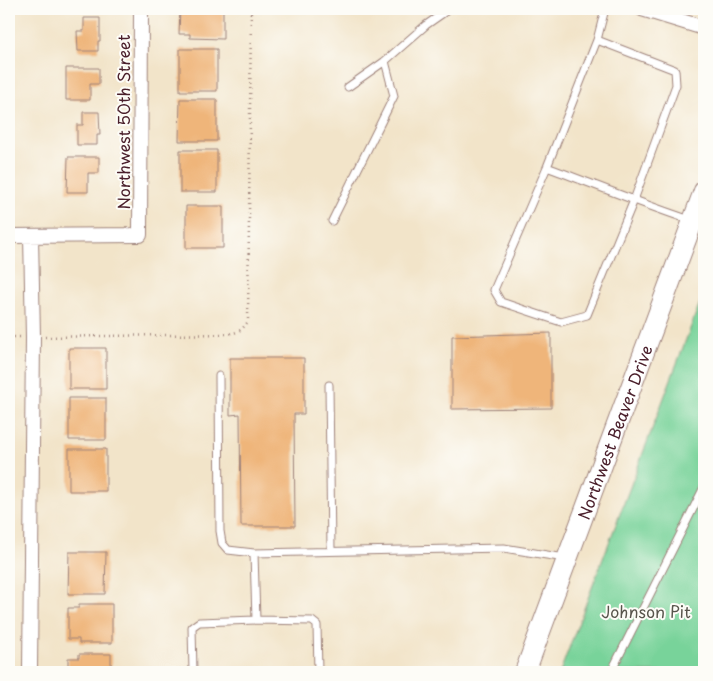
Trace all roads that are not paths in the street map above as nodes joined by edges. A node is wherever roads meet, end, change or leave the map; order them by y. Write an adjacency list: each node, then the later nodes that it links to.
1 (141, 9): 15 (street, Northwest 50th Street)
2 (449, 9): 7 (lane)
3 (605, 9): 6 (lane)
4 (642, 9): 5 (street)
5 (704, 28)
6 (597, 40): 9 (lane); 11 (lane)
7 (385, 61): 8 (lane); 12 (lane)
8 (348, 87)
9 (548, 167): 11 (lane); 11 (lane)
10 (704, 191): 13 (main road, Northwest Beaver Drive)
11 (634, 200): 13 (lane)
12 (332, 221)
13 (693, 221): 21 (main road, Northwest Beaver Drive)
14 (9, 236): 15 (street)
15 (31, 236): 23 (street)
16 (219, 376): 20 (lane)
17 (329, 385): 19 (lane)
18 (704, 486): 27 (lane)
19 (331, 551): 20 (lane); 21 (lane)
20 (254, 553): 22 (lane)
21 (567, 558): 26 (main road, Northwest Beaver Drive)
22 (256, 620): 24 (lane); 25 (lane)
23 (30, 672)
24 (193, 672)
25 (318, 672)
26 (525, 672)
27 (611, 672)

